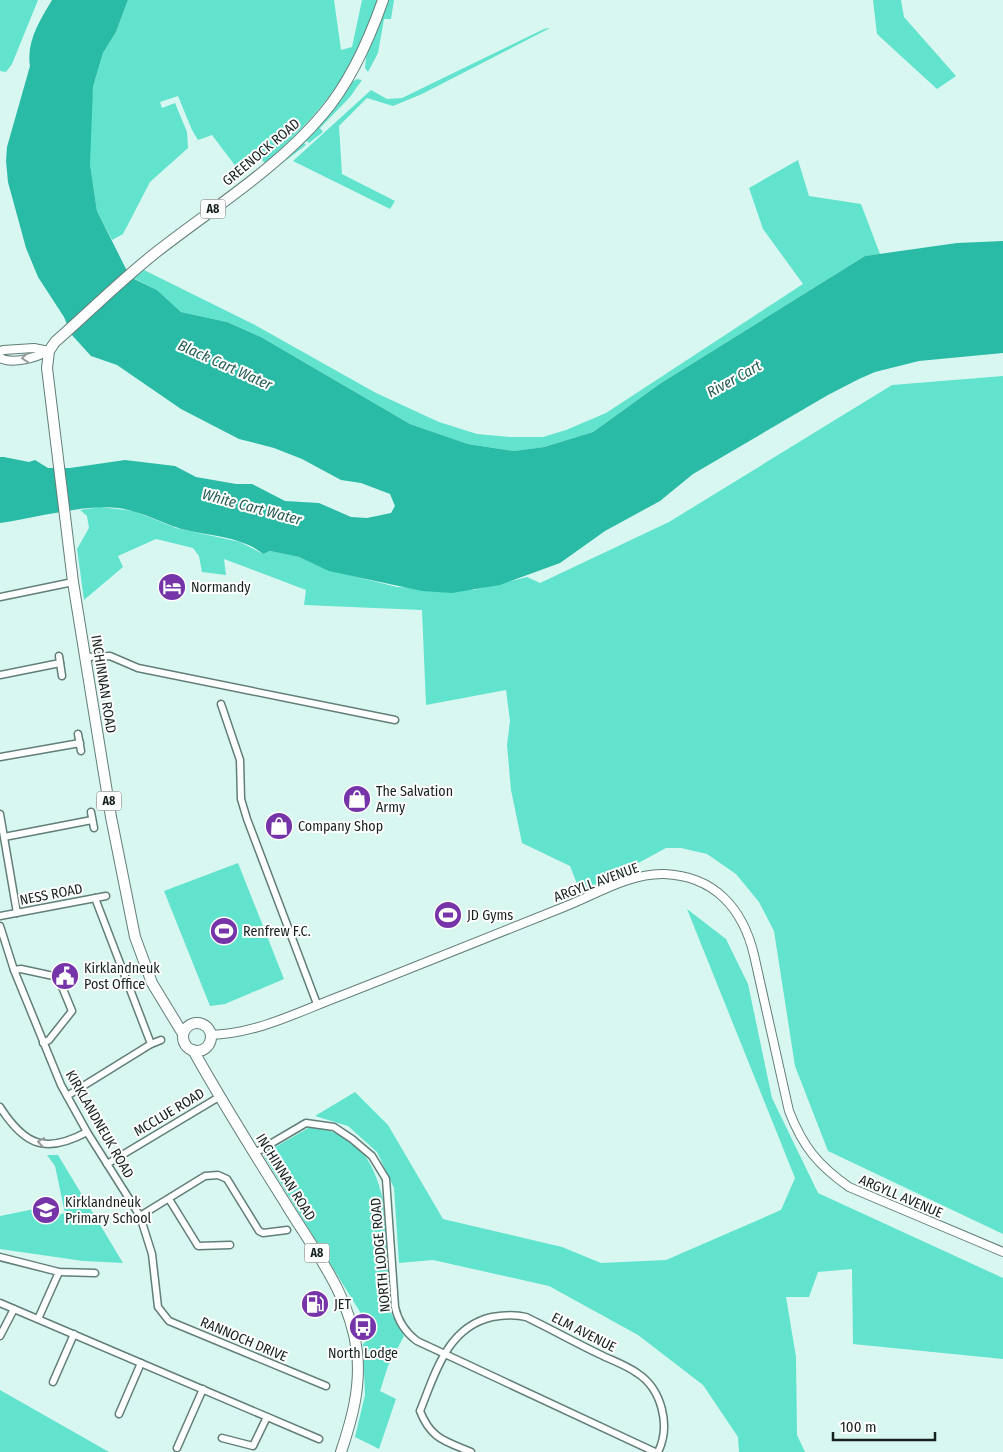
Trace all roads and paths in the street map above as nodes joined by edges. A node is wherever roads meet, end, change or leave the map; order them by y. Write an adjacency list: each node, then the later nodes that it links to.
1 (383, 0): 2 (main road, GREENOCK ROAD / A8)
2 (49, 351): 3 (street); 4 (street, one-way to 4); 5 (main road, INCHINNAN ROAD / A8)
3 (0, 352)
4 (0, 358)
5 (73, 582): 6 (street); 8 (main road, INCHINNAN ROAD / A8)
6 (0, 597)
7 (59, 656): 9 (street)
8 (86, 657): 13 (street); 30 (main road, INCHINNAN ROAD / A8)
9 (60, 663): 10 (street); 11 (street)
10 (0, 675)
11 (62, 676)
12 (221, 704): 29 (street)
13 (395, 720)
14 (78, 734): 15 (street)
15 (80, 743): 16 (street); 17 (street)
16 (81, 751)
17 (0, 757)
18 (91, 812): 20 (street)
19 (0, 814): 22 (street)
20 (92, 820): 21 (street); 22 (street)
21 (94, 828)
22 (4, 836): 25 (street)
23 (106, 896): 24 (street, NESS ROAD)
24 (95, 898): 25 (street, NESS ROAD); 36 (street)
25 (18, 913): 26 (street, NESS ROAD)
26 (0, 916)
27 (0, 926): 28 (street, KIRKLANDNEUK ROAD)
28 (14, 970): 35 (street, KIRKLANDNEUK ROAD); 35 (street)
29 (318, 1004): 33 (street, ARGYLL AVENUE); 48 (street, ARGYLL AVENUE)
30 (170, 1012): 31 (main road, INCHINNAN ROAD / A8); 32 (main road, INCHINNAN ROAD / A8)
31 (191, 1024): 32 (main road); 33 (main road)
32 (183, 1034): 37 (main road)
33 (210, 1035): 37 (main road)
34 (161, 1040): 36 (street)
35 (43, 1043): 38 (street, KIRKLANDNEUK ROAD)
36 (150, 1044): 38 (street)
37 (198, 1050): 39 (main road, INCHINNAN ROAD / A8)
38 (67, 1096): 41 (street, KIRKLANDNEUK ROAD)
39 (219, 1096): 42 (main road, INCHINNAN ROAD / A8); 43 (street, MCCLUE ROAD)
40 (0, 1108): 41 (street, one-way to 40)
41 (87, 1132): 43 (street, KIRKLANDNEUK ROAD)
42 (254, 1153): 58 (street, NORTH LODGE ROAD); 68 (main road, INCHINNAN ROAD / A8)
43 (107, 1164): 45 (street, KIRKLANDNEUK ROAD)
44 (169, 1199): 45 (street); 46 (street); 47 (street)
45 (140, 1216): 53 (street, KIRKLANDNEUK ROAD)
46 (287, 1230)
47 (230, 1244)
48 (1003, 1252)
49 (0, 1257): 50 (street)
50 (59, 1272): 51 (street); 55 (street)
51 (95, 1273)
52 (0, 1303): 54 (street)
53 (158, 1307): 61 (street, RANNOCH DRIVE)
54 (14, 1309): 55 (street); 57 (street)
55 (38, 1319): 56 (street)
56 (74, 1334): 59 (street); 60 (street)
57 (0, 1336)
58 (445, 1353): 69 (street, ELM AVENUE); 70 (street, NORTH LODGE ROAD); 70 (street, ELM AVENUE)
59 (141, 1363): 62 (street); 63 (street)
60 (53, 1382)
61 (326, 1386)
62 (203, 1389): 64 (street); 67 (street)
63 (119, 1414)
64 (267, 1416): 65 (street); 66 (street)
65 (222, 1438)
66 (319, 1439)
67 (177, 1448)
68 (341, 1452)
69 (471, 1452)
70 (656, 1452)

